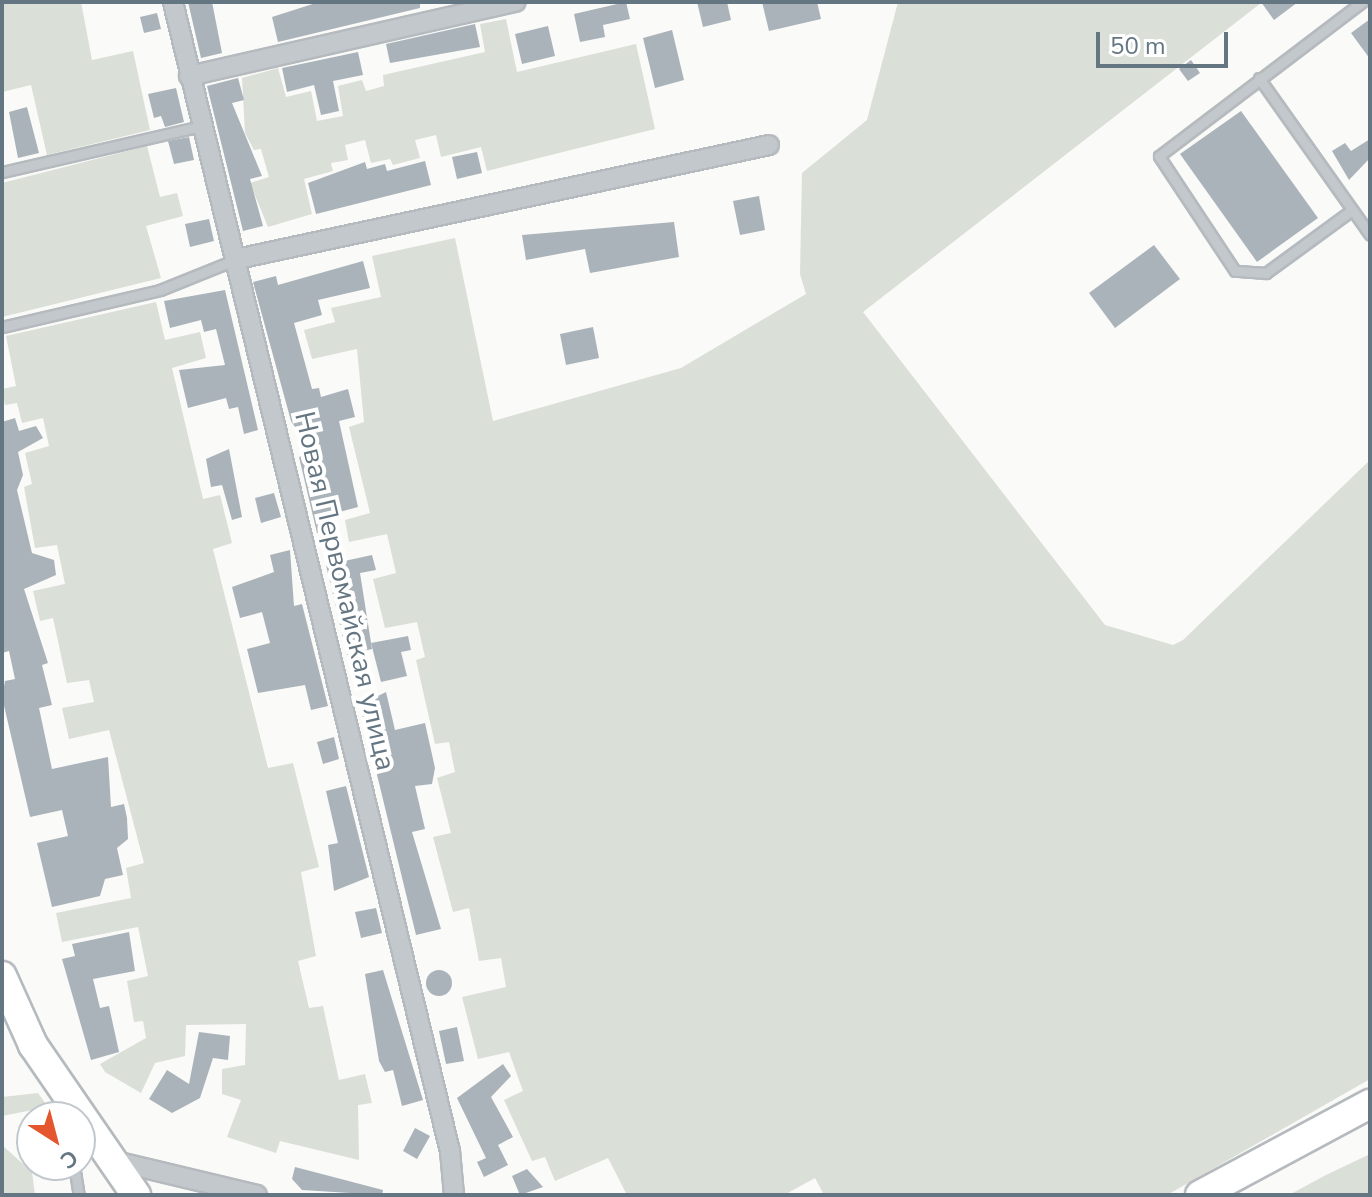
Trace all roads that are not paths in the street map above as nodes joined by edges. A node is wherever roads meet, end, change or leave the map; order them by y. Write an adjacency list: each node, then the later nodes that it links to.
1 (173, 2): 4 (street, Новая Первомайская улица)
2 (516, 2): 4 (street)
3 (1362, 2): 5 (lane)
4 (189, 76): 6 (street, Новая Первомайская улица)
5 (1259, 78): 9 (lane); 9 (lane)
6 (201, 126): 8 (lane); 11 (street, Новая Первомайская улица)
7 (769, 145): 11 (street)
8 (2, 172)
9 (1352, 210): 10 (lane)
10 (1370, 235)
11 (237, 259): 12 (lane); 19 (street, Новая Первомайская улица)
12 (2, 327)
13 (2, 976): 15 (main road)
14 (1370, 1104): 20 (main road)
15 (111, 1160): 16 (street); 17 (main road)
16 (209, 1188): 18 (street)
17 (136, 1195)
18 (257, 1195)
19 (454, 1195)
20 (1200, 1195)

